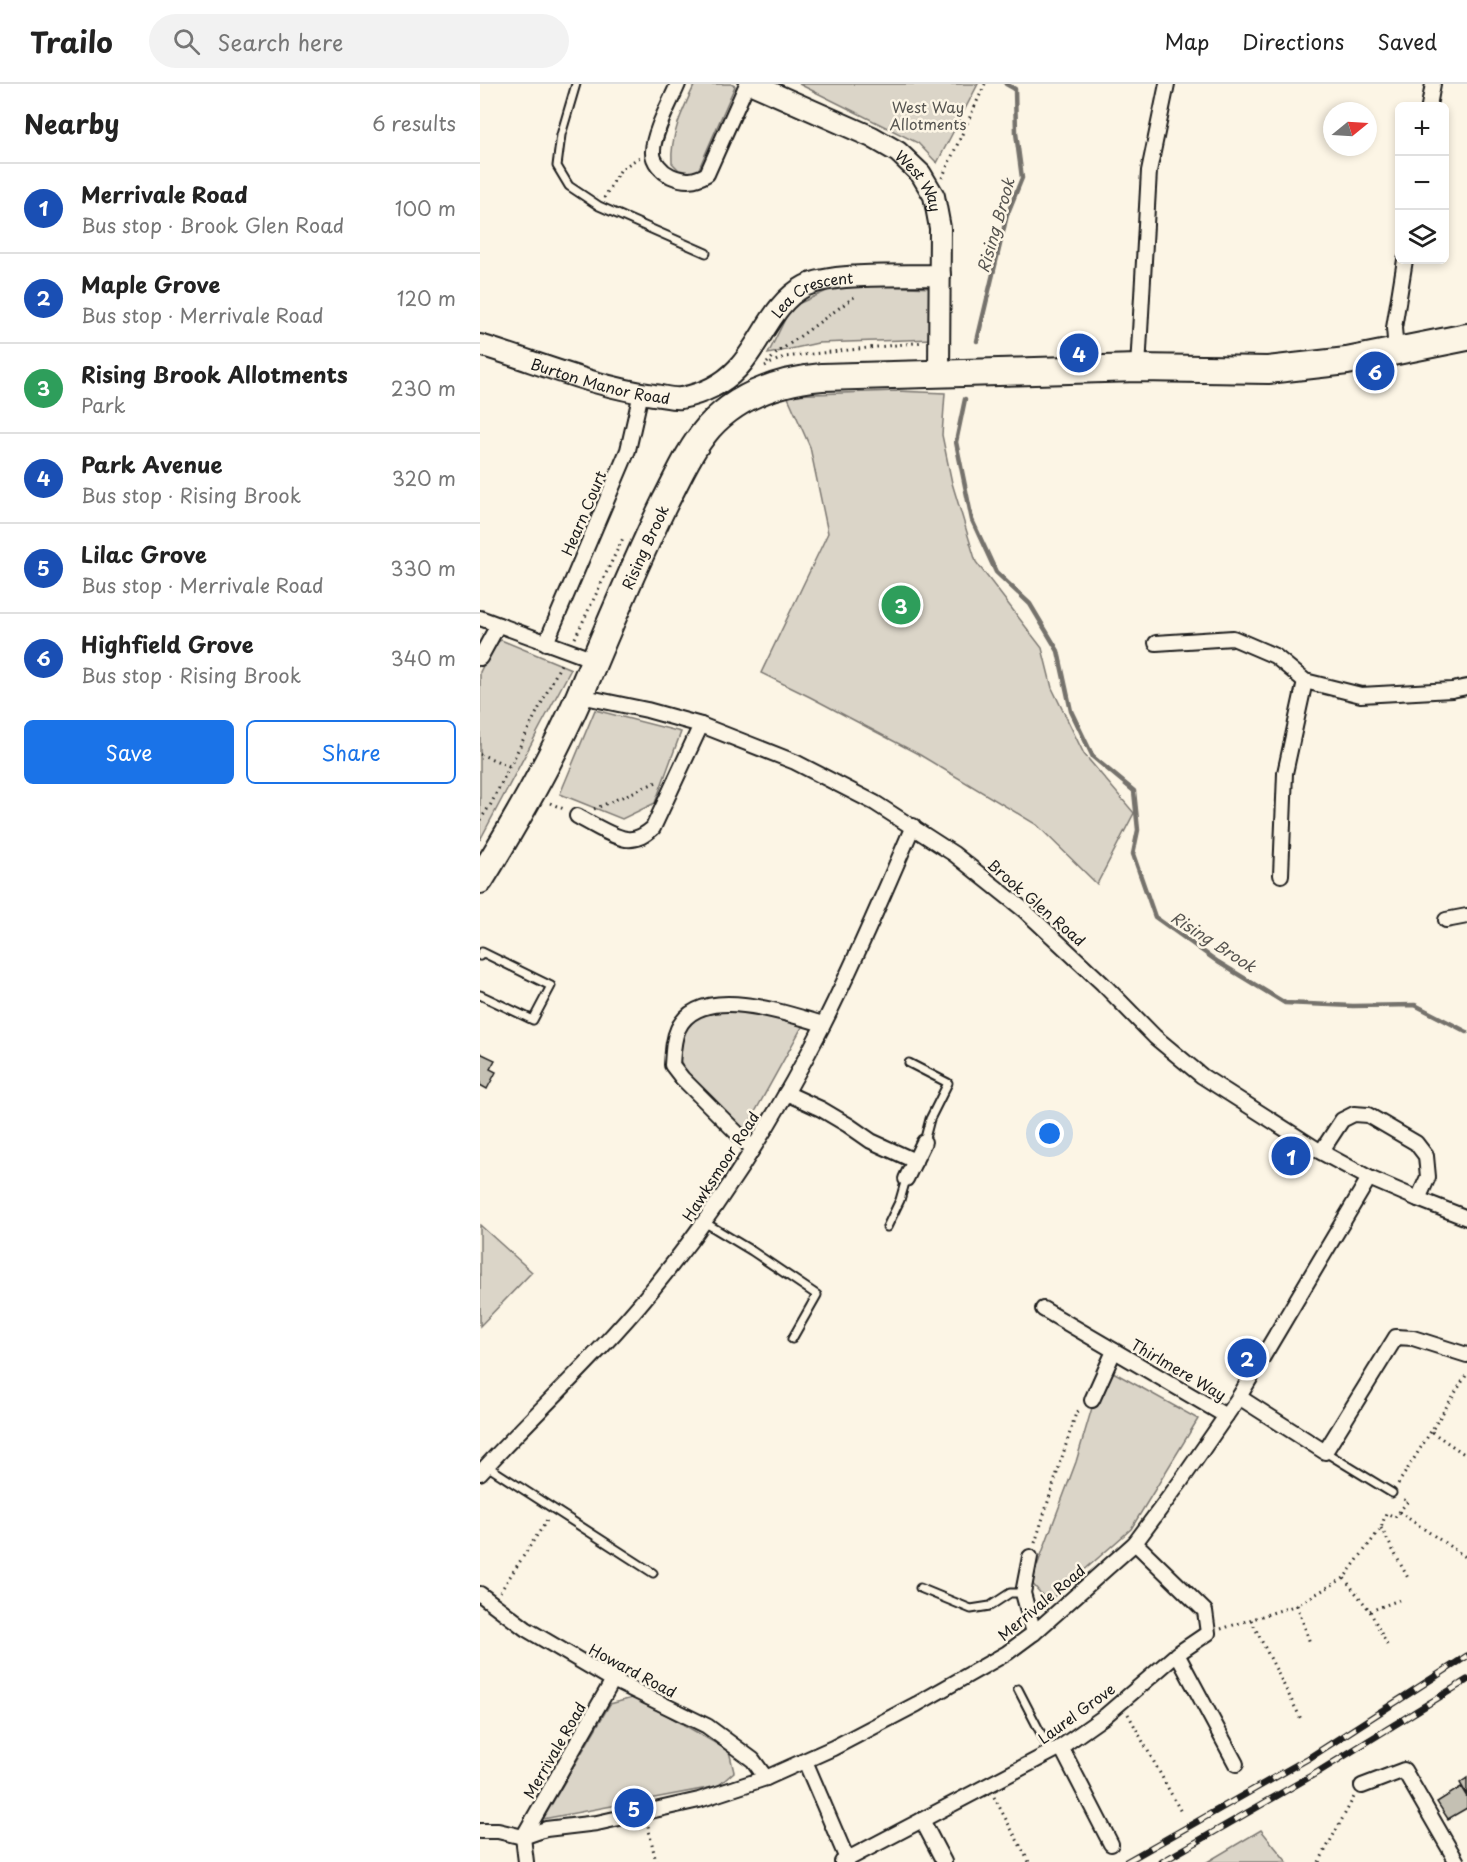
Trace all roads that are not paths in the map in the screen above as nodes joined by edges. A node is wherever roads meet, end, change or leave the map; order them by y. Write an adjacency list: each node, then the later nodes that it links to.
1 (576, 84): 8 (lane)
2 (678, 84): 3 (street)
3 (747, 84)
4 (752, 84): 10 (street, West Way)
5 (1167, 84): 14 (street)
6 (1433, 84): 7 (street)
7 (1431, 102)
8 (706, 253)
9 (1404, 264): 13 (street)
10 (940, 275): 15 (street, West Way); 16 (street, Lea Crescent)
11 (1467, 338): 13 (highway, Rising Brook)
12 (480, 345): 17 (street, Burton Manor Road)
13 (1396, 351): 14 (highway, Rising Brook)
14 (1138, 368): 15 (highway, Rising Brook)
15 (939, 373): 23 (highway, Rising Brook)
16 (721, 382): 17 (street, Burton Manor Road)
17 (641, 393): 20 (street, Hearn Court)
18 (480, 618): 19 (street)
19 (498, 626): 20 (street); 22 (street)
20 (546, 643): 23 (street)
21 (1156, 643): 24 (street)
22 (480, 658)
23 (594, 660): 26 (highway, Rising Brook)
24 (1305, 681): 25 (street); 30 (street)
25 (1467, 687)
26 (580, 696): 27 (street, Brook Glen Road); 31 (highway, Rising Brook)
27 (701, 725): 28 (street); 29 (street, Brook Glen Road)
28 (577, 816)
29 (913, 826): 36 (street, Hawksmoor Road); 41 (street, Brook Glen Road)
30 (1281, 874)
31 (480, 880)
32 (1467, 916): 33 (street)
33 (1446, 920)
34 (480, 956): 35 (lane)
35 (480, 995)
36 (824, 1024): 38 (street, Hawksmoor Road); 40 (street)
37 (909, 1063): 39 (lane)
38 (786, 1094): 40 (street, Hawksmoor Road); 42 (street)
39 (924, 1142): 42 (street)
40 (752, 1148): 47 (street, Hawksmoor Road)
41 (1321, 1152): 43 (street, Brook Glen Road); 45 (street)
42 (915, 1161): 44 (street)
43 (1369, 1178): 45 (street, Brook Glen Road); 53 (street, Merrivale Road)
44 (906, 1179): 48 (lane)
45 (1418, 1199): 46 (street, Brook Glen Road)
46 (1467, 1218)
47 (704, 1222): 50 (lane); 57 (street, Hawksmoor Road)
48 (887, 1227)
49 (1043, 1309): 51 (street, Thirlmere Way)
50 (792, 1339)
51 (1114, 1351): 54 (street, Thirlmere Way); 55 (street, Thirlmere Way)
52 (1467, 1355): 56 (street)
53 (1239, 1397): 55 (street, Merrivale Road); 56 (street)
54 (1092, 1400)
55 (1226, 1416): 59 (street, Merrivale Road)
56 (1325, 1452): 58 (lane)
57 (483, 1470): 61 (lane)
58 (1392, 1493)
59 (1135, 1544): 65 (street, Merrivale Road); 66 (street, Laurel Grove)
60 (1030, 1557): 63 (street)
61 (653, 1573)
62 (920, 1588): 63 (lane)
63 (1023, 1593): 65 (street)
64 (480, 1594): 67 (street, Howard Road)
65 (1034, 1633): 70 (street, Merrivale Road)
66 (1177, 1653): 69 (street, Laurel Grove); 71 (street)
67 (613, 1680): 72 (street, Howard Road); 76 (street, Merrivale Road)
68 (1018, 1689): 69 (lane)
69 (1056, 1750): 74 (street, Laurel Grove); 77 (street)
70 (805, 1761): 72 (street, Merrivale Road); 79 (street, Laurel Grove)
71 (1236, 1764)
72 (766, 1778): 76 (street, Merrivale Road)
73 (1362, 1786): 82 (street)
74 (922, 1820): 79 (street, Laurel Grove); 81 (street)
75 (480, 1831): 76 (street, Merrivale Road)
76 (523, 1837): 80 (street)
77 (1111, 1844)
78 (1467, 1855): 82 (street)
79 (844, 1861)
80 (526, 1862)
81 (944, 1862)
82 (1458, 1862)

